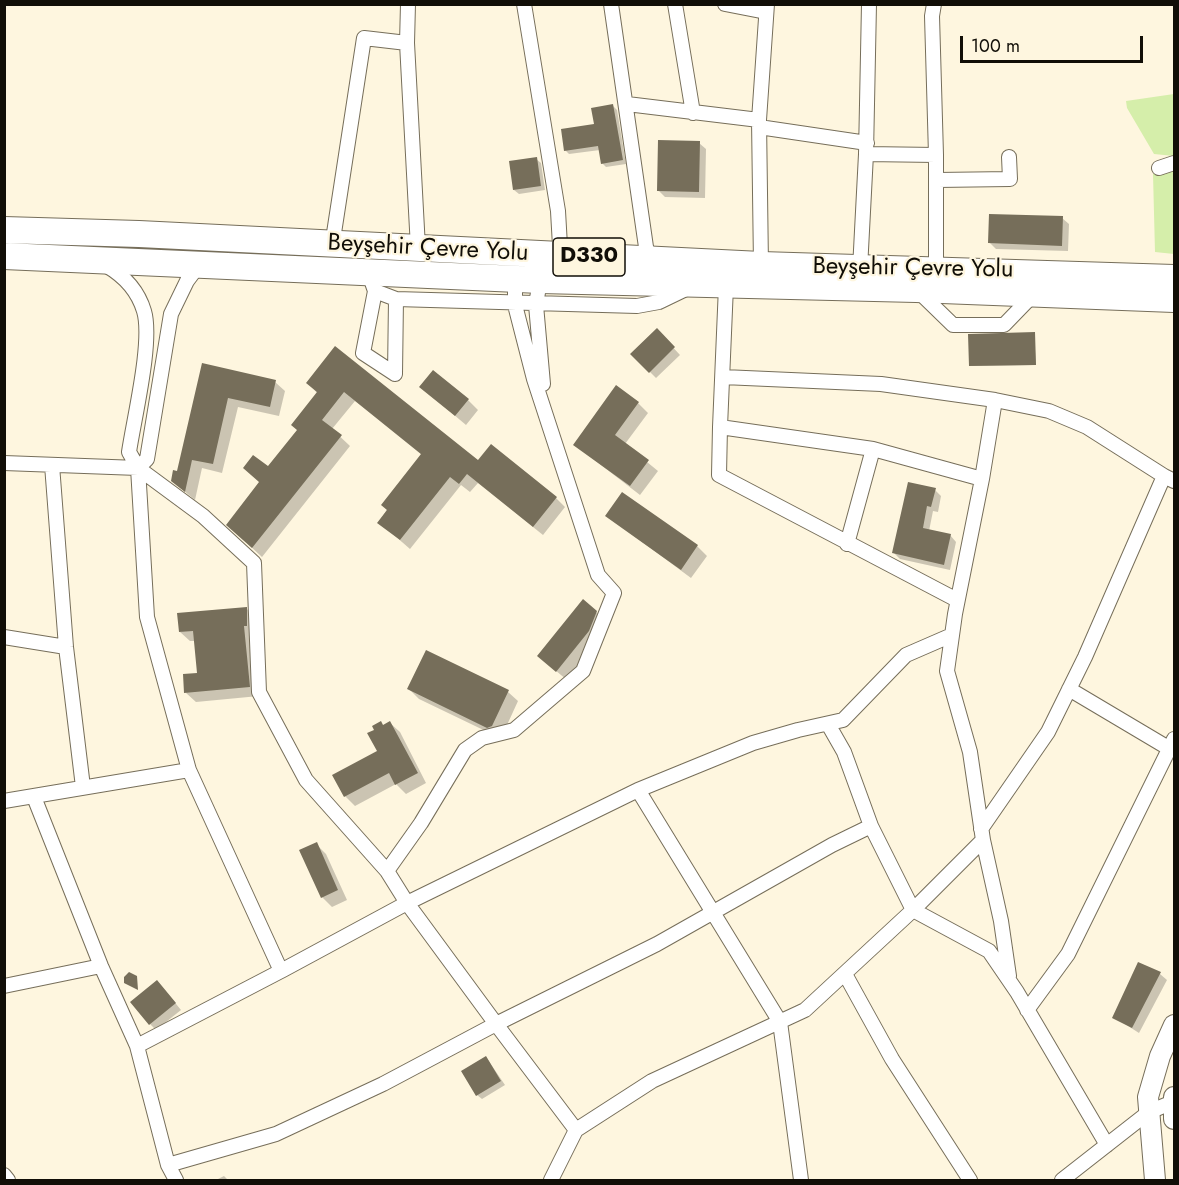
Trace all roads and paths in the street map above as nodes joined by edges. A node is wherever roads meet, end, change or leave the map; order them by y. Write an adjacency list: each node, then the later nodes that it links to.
1 (408, 4): 9 (street)
2 (524, 4): 22 (street)
3 (611, 4): 10 (street)
4 (675, 4): 11 (street)
5 (725, 4): 8 (street)
6 (869, 4): 13 (street)
7 (934, 4): 14 (street)
8 (766, 8): 12 (street)
9 (407, 43): 20 (street); 21 (street)
10 (627, 104): 11 (street); 25 (street)
11 (693, 113): 12 (street)
12 (759, 124): 13 (street); 27 (street)
13 (866, 148): 14 (street); 28 (street)
14 (936, 155): 18 (street)
15 (1009, 157): 18 (street)
16 (1174, 164): 17 (street)
17 (1159, 168)
18 (937, 180): 29 (street)
19 (4, 230): 20 (highway, Beyşehir Çevre Yolu / D330)
20 (336, 244): 21 (highway, Beyşehir Çevre Yolu / D330)
21 (418, 248): 22 (highway, Beyşehir Çevre Yolu / D330)
22 (565, 255): 25 (highway, Beyşehir Çevre Yolu / D330)
23 (4, 256): 24 (highway, Beyşehir Çevre Yolu / D330)
24 (94, 260): 26 (highway, Beyşehir Çevre Yolu / D330); 46 (street)
25 (651, 260): 27 (highway, Beyşehir Çevre Yolu / D330)
26 (199, 265): 31 (highway, Beyşehir Çevre Yolu / D330); 46 (street)
27 (760, 265): 28 (highway, Beyşehir Çevre Yolu / D330)
28 (860, 269): 29 (highway, Beyşehir Çevre Yolu / D330)
29 (936, 269): 30 (highway, Beyşehir Çevre Yolu / D330)
30 (1174, 278)
31 (371, 281): 33 (highway, Beyşehir Çevre Yolu / D330); 36 (street); 36 (street)
32 (726, 286): 33 (highway, Beyşehir Çevre Yolu / D330); 34 (highway, Beyşehir Çevre Yolu / D330); 39 (street)
33 (530, 288): 38 (street); 38 (street); 41 (street)
34 (916, 289): 35 (highway, Beyşehir Çevre Yolu / D330); 35 (street)
35 (1034, 294): 37 (highway, Beyşehir Çevre Yolu / D330)
36 (396, 299): 38 (street)
37 (1174, 299)
38 (515, 304): 41 (street)
39 (723, 377): 40 (street); 42 (street)
40 (995, 400): 47 (street); 48 (street)
41 (548, 413): 64 (street)
42 (720, 427): 43 (street); 49 (street)
43 (873, 449): 48 (street); 49 (street)
44 (4, 463): 45 (street)
45 (52, 465): 46 (street); 53 (street)
46 (138, 468): 57 (street); 64 (street)
47 (1169, 478): 54 (street)
48 (982, 479): 50 (street)
49 (847, 544): 50 (street)
50 (957, 600): 51 (street)
51 (952, 635): 55 (street); 63 (street)
52 (4, 637): 53 (street)
53 (66, 647): 58 (street)
54 (1070, 689): 56 (street); 63 (street)
55 (828, 724): 59 (street); 62 (street)
56 (1172, 744): 73 (street)
57 (189, 770): 58 (street); 69 (street)
58 (83, 787): 60 (street)
59 (638, 790): 65 (street); 67 (street)
60 (34, 797): 61 (street); 68 (street)
61 (4, 801)
62 (871, 826): 66 (street); 67 (street)
63 (982, 835): 66 (street); 71 (street)
64 (387, 871): 65 (street)
65 (407, 903): 69 (street); 75 (street)
66 (913, 910): 70 (street); 71 (street)
67 (712, 913): 74 (street); 75 (street)
68 (101, 966): 72 (street); 77 (street)
69 (281, 971): 77 (street)
70 (845, 974): 74 (street); 88 (street)
71 (1010, 982): 73 (street)
72 (4, 986)
73 (1027, 1010): 81 (street)
74 (780, 1022): 80 (street); 87 (street)
75 (496, 1024): 80 (street); 82 (street)
76 (1174, 1025): 79 (street)
77 (137, 1046): 82 (street)
78 (1174, 1106): 79 (street)
79 (1149, 1112): 81 (street); 90 (street)
80 (576, 1130): 86 (street)
81 (1107, 1145): 89 (street)
82 (168, 1165): 85 (street)
83 (4, 1176): 84 (street)
84 (8, 1180)
85 (176, 1180)
86 (551, 1180)
87 (801, 1180)
88 (970, 1180)
89 (1062, 1180)
90 (1155, 1180)

